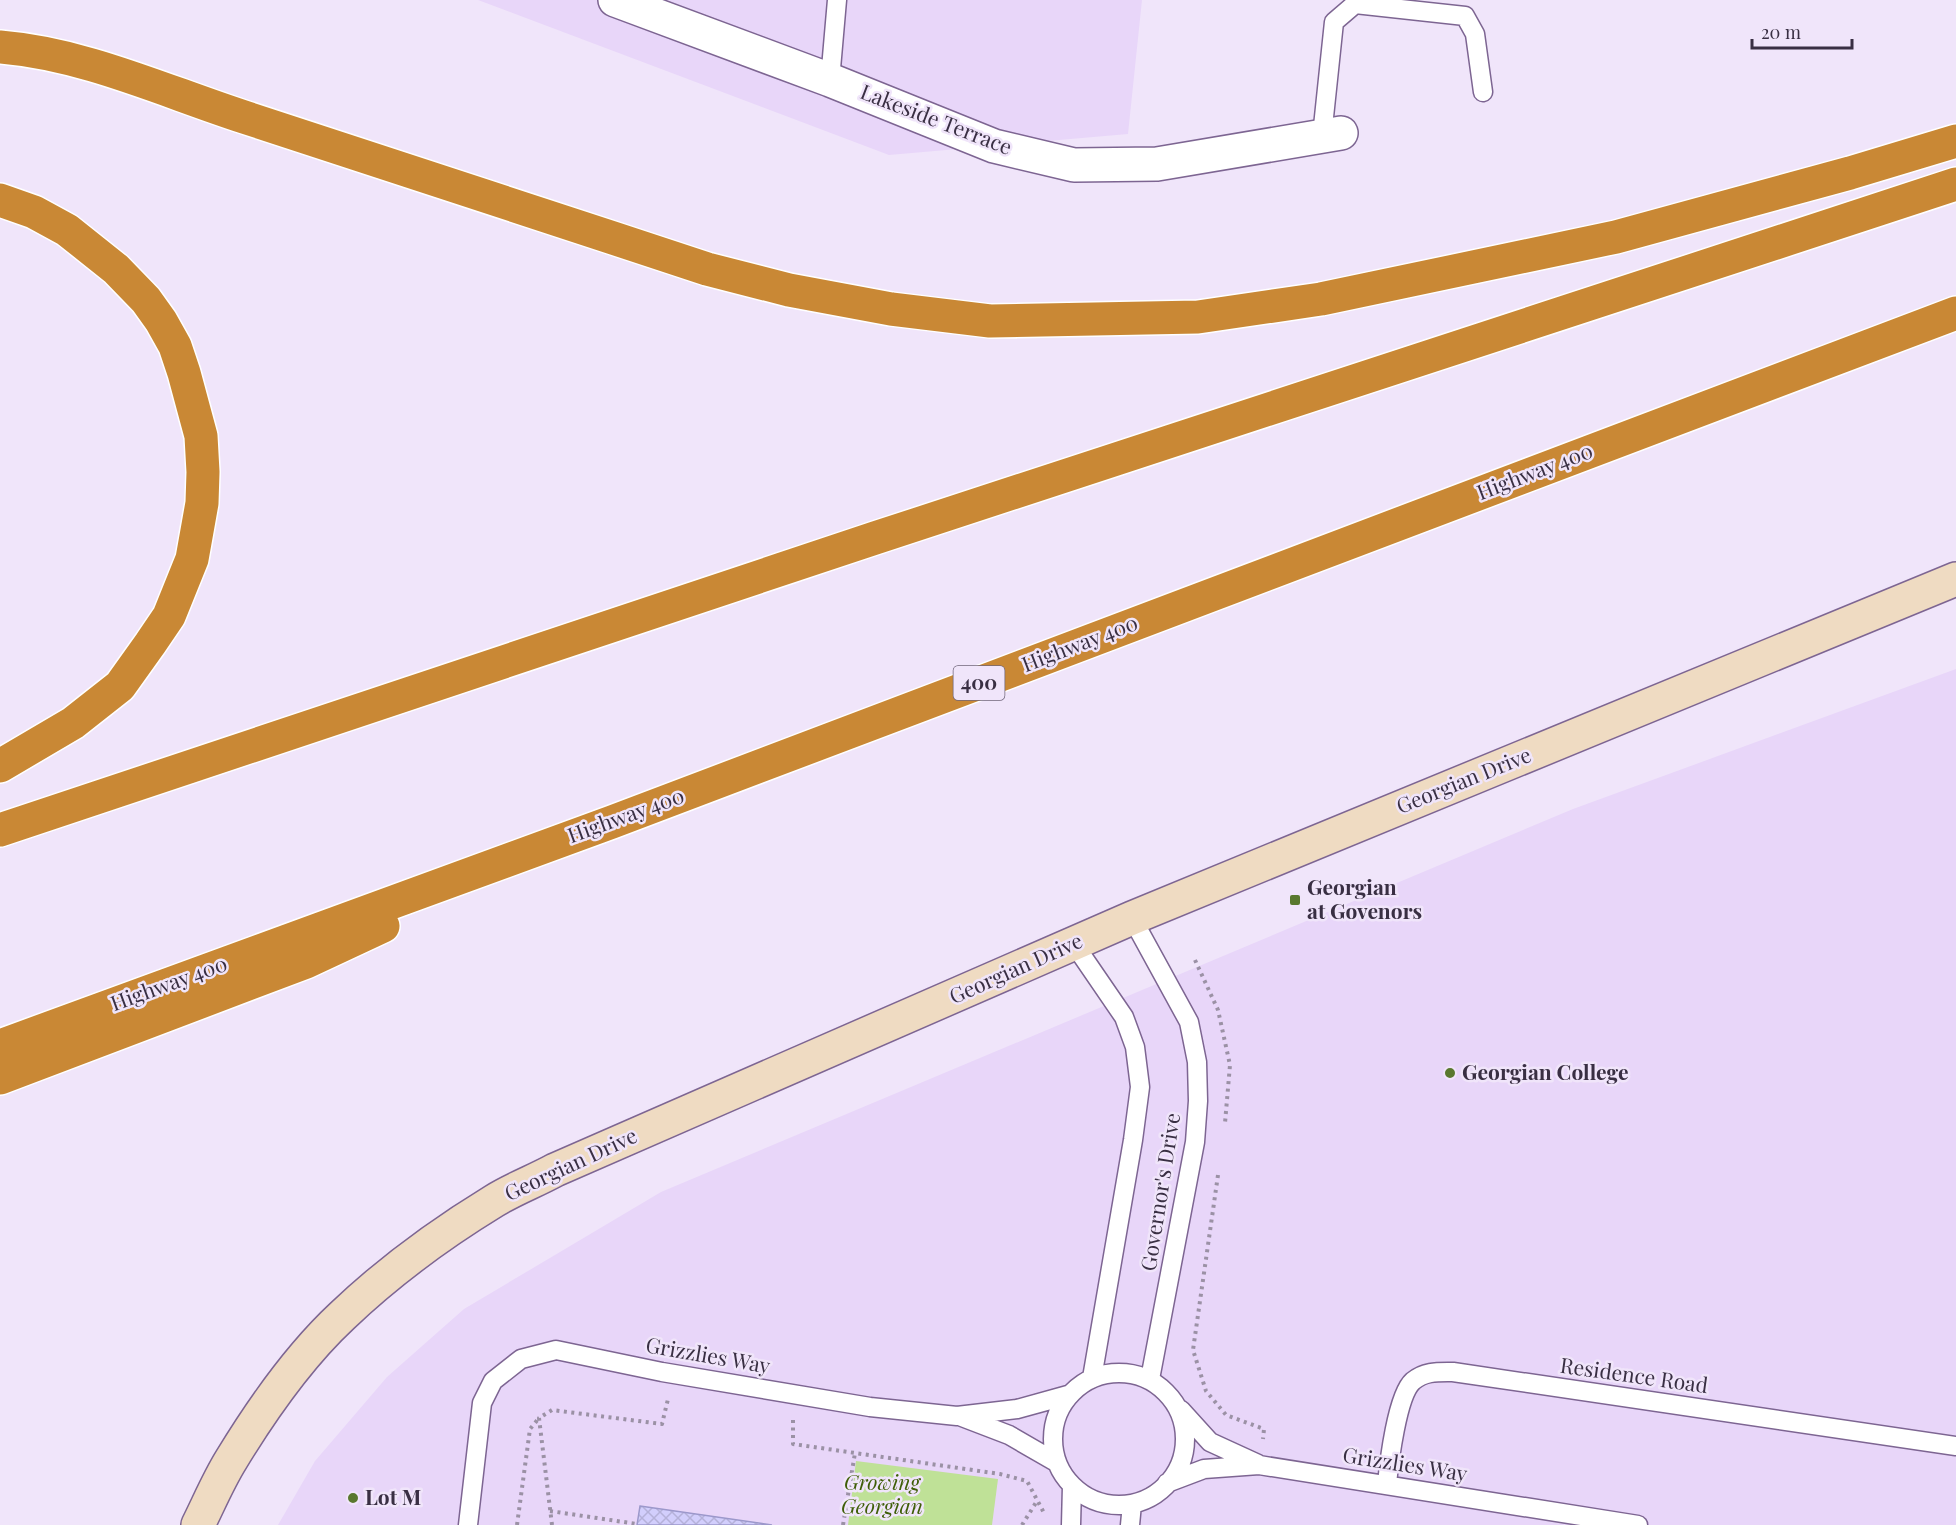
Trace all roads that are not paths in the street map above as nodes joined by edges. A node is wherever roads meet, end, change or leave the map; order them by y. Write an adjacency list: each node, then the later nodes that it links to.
1 (615, 0): 6 (street, Lakeside Terrace)
2 (837, 0): 6 (lane)
3 (1357, 2): 4 (lane); 8 (lane)
4 (1463, 8): 7 (lane)
5 (0, 47): 9 (highway)
6 (830, 80): 8 (street, Lakeside Terrace)
7 (1483, 92)
8 (1332, 134)
9 (1956, 141)
10 (1956, 184): 16 (highway)
11 (0, 200): 14 (highway)
12 (1956, 313): 15 (highway, Highway 400 / 400)
13 (1956, 579): 17 (main road, Georgian Drive)
14 (0, 766)
15 (612, 822): 19 (highway, Highway 400 / 400); 20 (highway)
16 (0, 830)
17 (1132, 918): 18 (main road, Georgian Drive); 22 (lane, Governor's Drive)
18 (1074, 944): 21 (lane, Governor's Drive); 33 (main road, Georgian Drive)
19 (0, 1046)
20 (0, 1078)
21 (1092, 1378): 22 (lane); 23 (lane)
22 (1150, 1378): 24 (lane)
23 (1068, 1395): 25 (lane, Grizzlies Way); 27 (lane)
24 (1181, 1410): 28 (lane); 29 (lane)
25 (957, 1416): 27 (lane); 34 (lane, Grizzlies Way)
26 (1956, 1446): 30 (lane, Residence Road)
27 (1054, 1461): 31 (lane)
28 (1259, 1465): 29 (lane, Grizzlies Way); 30 (lane, Grizzlies Way)
29 (1167, 1483): 32 (lane)
30 (1387, 1484): 37 (lane, Grizzlies Way)
31 (1072, 1486): 32 (lane); 35 (lane)
32 (1132, 1504): 36 (lane)
33 (198, 1525)
34 (468, 1525)
35 (1071, 1525)
36 (1130, 1525)
37 (1638, 1525)

